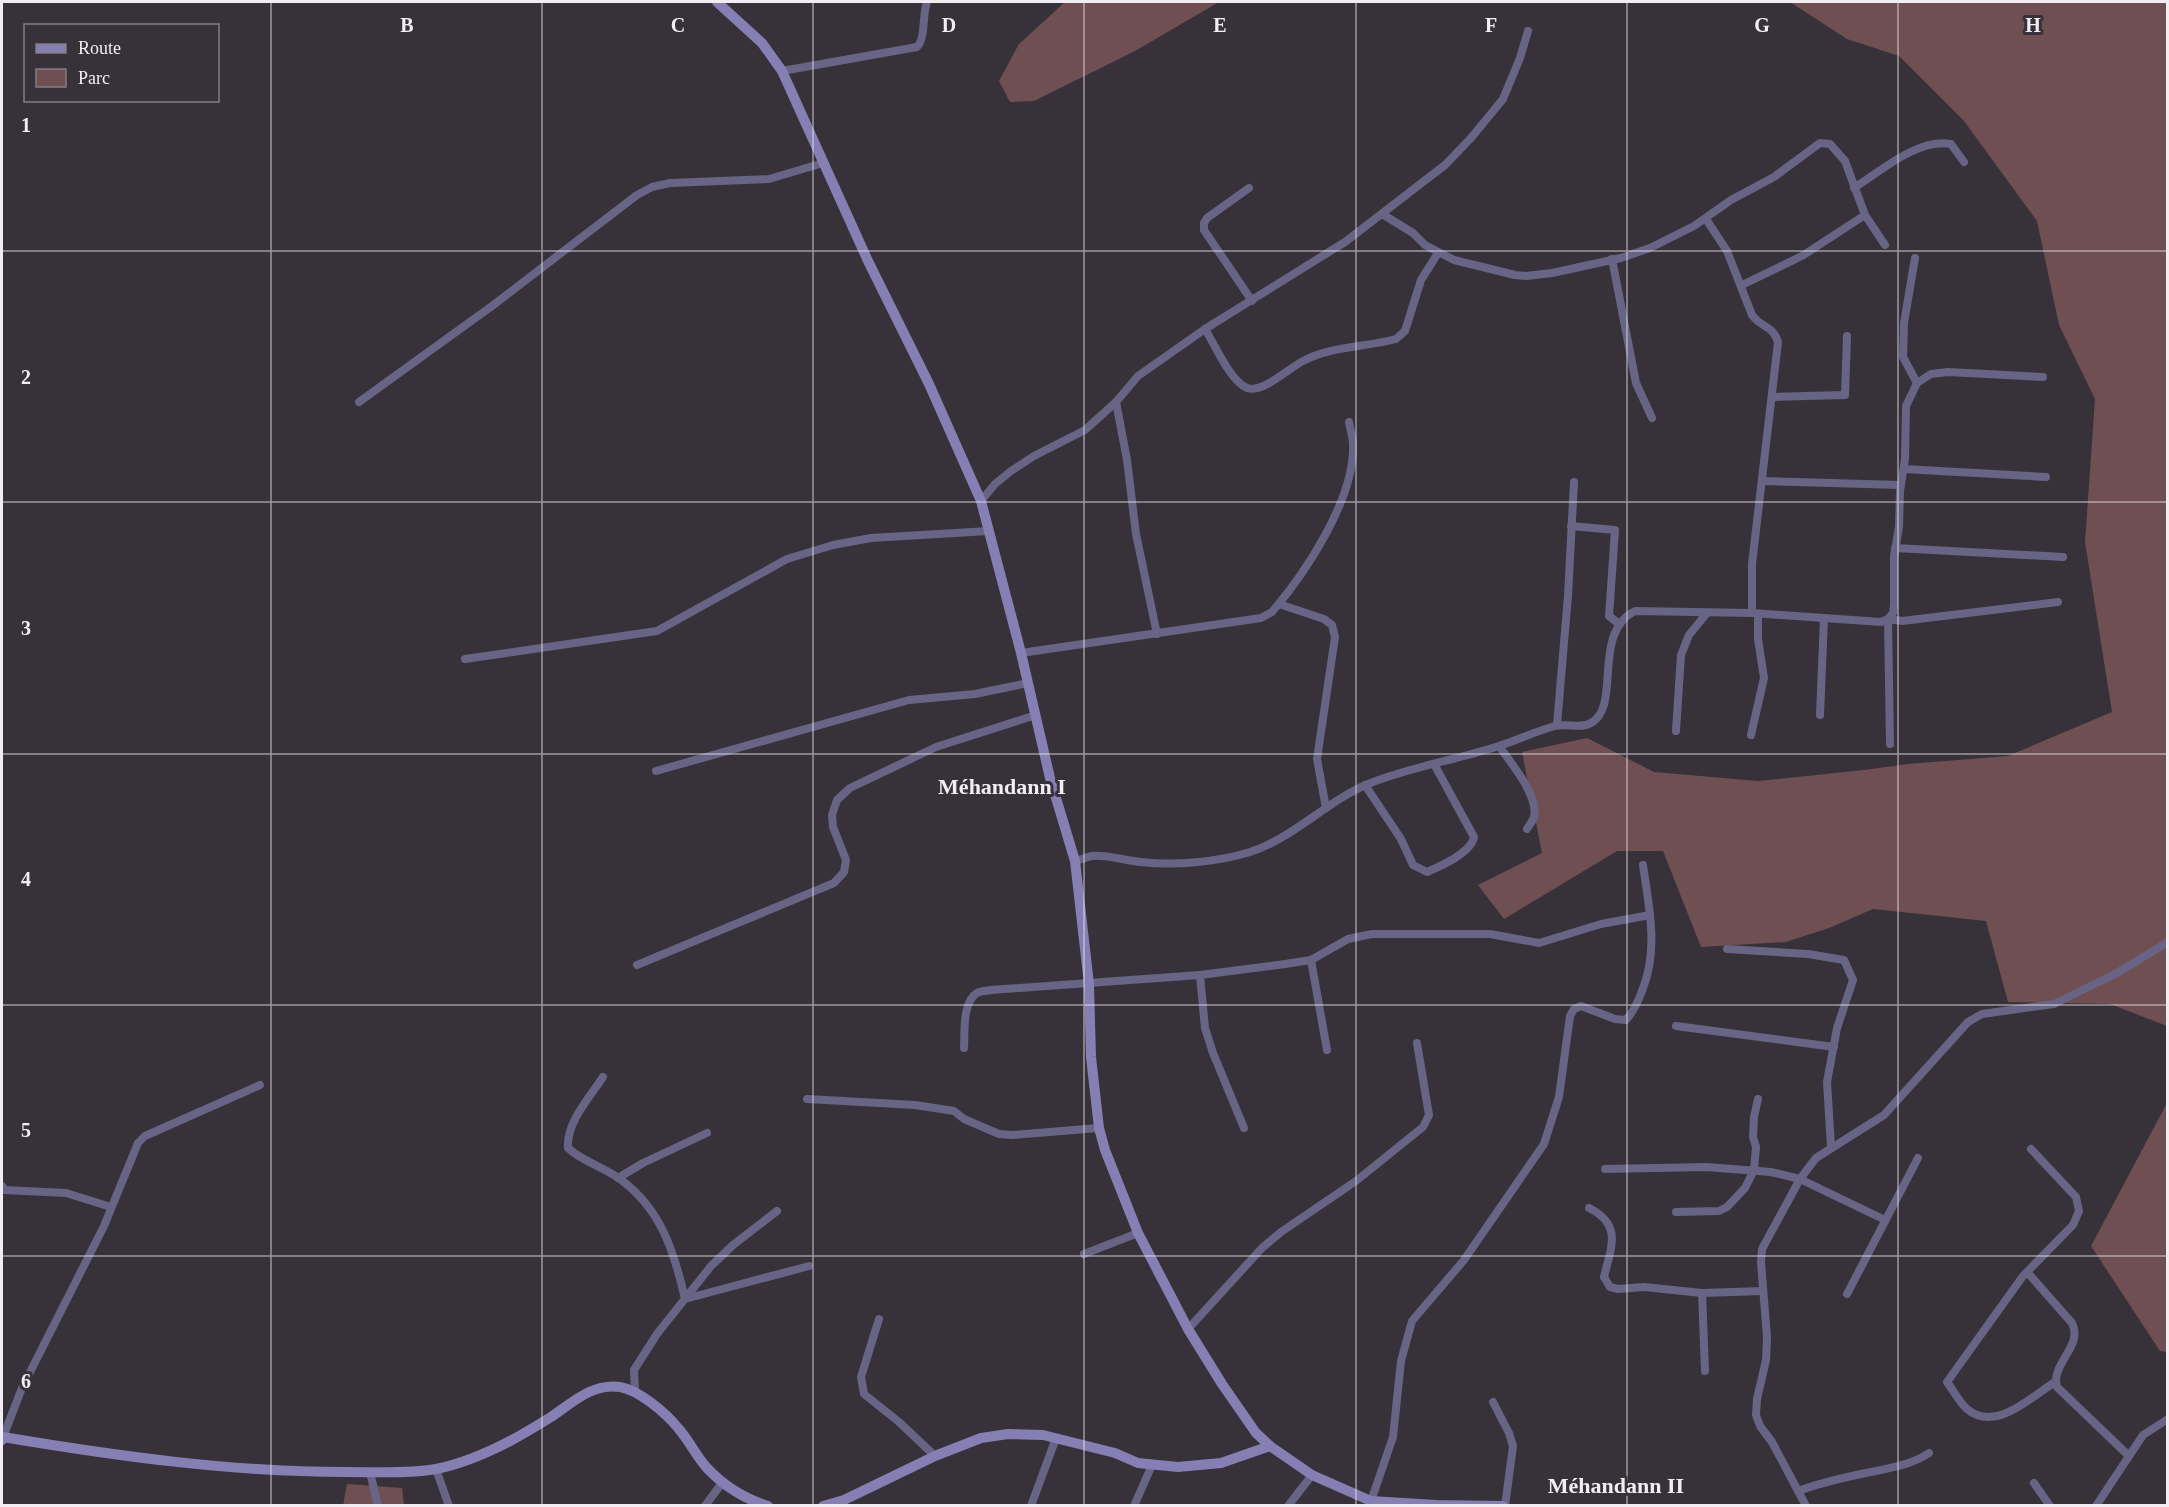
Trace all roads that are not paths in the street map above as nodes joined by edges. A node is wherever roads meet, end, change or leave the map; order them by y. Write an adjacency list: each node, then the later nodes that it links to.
1 (717, 2): 4 (street)
2 (927, 2): 4 (street)
3 (1528, 31): 9 (street)
4 (782, 71): 6 (street)
5 (1964, 162): 8 (street)
6 (823, 163): 23 (street); 32 (street)
7 (1249, 188): 17 (street)
8 (1854, 188): 10 (street); 11 (street)
9 (1383, 214): 13 (street); 17 (street)
10 (1865, 215): 12 (street); 16 (street)
11 (1706, 219): 15 (street); 16 (street)
12 (1885, 245)
13 (1438, 253): 15 (street); 18 (street)
14 (1916, 258): 21 (street)
15 (1612, 260): 25 (street)
16 (1742, 285): 22 (street)
17 (1252, 301): 18 (street)
18 (1205, 329): 24 (street)
19 (1847, 336): 22 (street)
20 (2043, 377): 21 (street)
21 (1917, 383): 27 (street)
22 (1772, 397): 29 (street)
23 (359, 402)
24 (1116, 402): 32 (street); 44 (street)
25 (1652, 418)
26 (1349, 422): 38 (street)
27 (1904, 469): 28 (street); 31 (street)
28 (2046, 477)
29 (1762, 481): 31 (street); 40 (street)
30 (1574, 482): 33 (street)
31 (1901, 485): 35 (street)
32 (981, 501): 34 (street)
33 (1572, 526): 43 (street); 50 (street)
34 (988, 531): 45 (street); 46 (street)
35 (1895, 548): 36 (street); 42 (street)
36 (2063, 557)
37 (2058, 602): 42 (street)
38 (1279, 604): 44 (street); 58 (street)
39 (1707, 613): 40 (street); 43 (street); 51 (street)
40 (1755, 613): 41 (street); 52 (street)
41 (1824, 618): 42 (street); 49 (street)
42 (1888, 619): 53 (street)
43 (1618, 623): 50 (street)
44 (1157, 634): 45 (street)
45 (1021, 653): 47 (street)
46 (465, 659)
47 (1028, 683): 48 (street); 56 (street)
48 (1036, 715): 60 (street); 66 (street)
49 (1820, 715)
50 (1557, 725): 54 (street)
51 (1676, 731)
52 (1751, 735)
53 (1890, 744)
54 (1499, 746): 55 (street); 59 (street)
55 (1434, 764): 57 (street); 57 (street)
56 (656, 771)
57 (1365, 785): 58 (street)
58 (1326, 808): 60 (street)
59 (1527, 829)
60 (1075, 861): 68 (street)
61 (1642, 865): 62 (street)
62 (1650, 915): 65 (street); 122 (street)
63 (2168, 942): 81 (street)
64 (1727, 949): 71 (street)
65 (1311, 960): 67 (street); 73 (street)
66 (637, 965)
67 (1200, 975): 68 (street); 79 (street)
68 (1089, 984): 72 (street); 78 (street)
69 (1676, 1026): 71 (street)
70 (1417, 1042): 103 (street)
71 (1834, 1047): 81 (street)
72 (963, 1048)
73 (1327, 1050)
74 (603, 1077): 86 (street)
75 (260, 1085): 89 (street)
76 (807, 1099): 78 (street)
77 (1758, 1099): 85 (street)
78 (1099, 1128): 94 (street)
79 (1244, 1128)
80 (707, 1133): 86 (street)
81 (1831, 1147): 87 (street)
82 (2031, 1149): 97 (street)
83 (1918, 1158): 93 (street)
84 (1605, 1169): 85 (street)
85 (1754, 1170): 87 (street); 92 (street)
86 (618, 1178): 101 (street)
87 (1800, 1179): 93 (street); 98 (street)
88 (2, 1186): 89 (street)
89 (111, 1207): 109 (street)
90 (1589, 1208): 99 (street)
91 (777, 1211): 101 (street)
92 (1676, 1212)
93 (1885, 1220): 100 (street)
94 (1138, 1233): 95 (street); 103 (street)
95 (1084, 1254)
96 (809, 1266): 101 (street)
97 (2027, 1272): 105 (street); 105 (street)
98 (1762, 1291): 99 (street); 121 (street)
99 (1702, 1293): 104 (street)
100 (1848, 1294)
101 (685, 1299): 106 (street)
102 (879, 1319): 113 (street)
103 (1188, 1329): 111 (street)
104 (1705, 1371)
105 (2055, 1382): 114 (street)
106 (635, 1392): 116 (street); 119 (street)
107 (1493, 1402): 133 (street)
108 (2168, 1419): 114 (street)
109 (2, 1438): 117 (street)
110 (1056, 1438): 113 (street); 115 (street); 130 (street)
111 (1270, 1446): 115 (street); 118 (street)
112 (1929, 1453): 121 (street)
113 (935, 1456): 123 (street)
114 (2129, 1456): 136 (street)
115 (1152, 1465): 131 (street)
116 (436, 1469): 117 (street); 126 (street)
117 (370, 1472): 125 (street)
118 (1312, 1475): 122 (street); 132 (street)
119 (722, 1483): 127 (street); 128 (street)
120 (2034, 1483): 135 (street)
121 (1798, 1491): 134 (street)
122 (1371, 1501): 124 (street)
123 (838, 1504): 129 (street)
124 (1475, 1505): 133 (street)
125 (378, 1506)
126 (449, 1506)
127 (705, 1506)
128 (768, 1506)
129 (822, 1506)
130 (1031, 1506)
131 (1134, 1506)
132 (1288, 1506)
133 (1504, 1506)
134 (1806, 1506)
135 (2050, 1506)
136 (2096, 1506)

